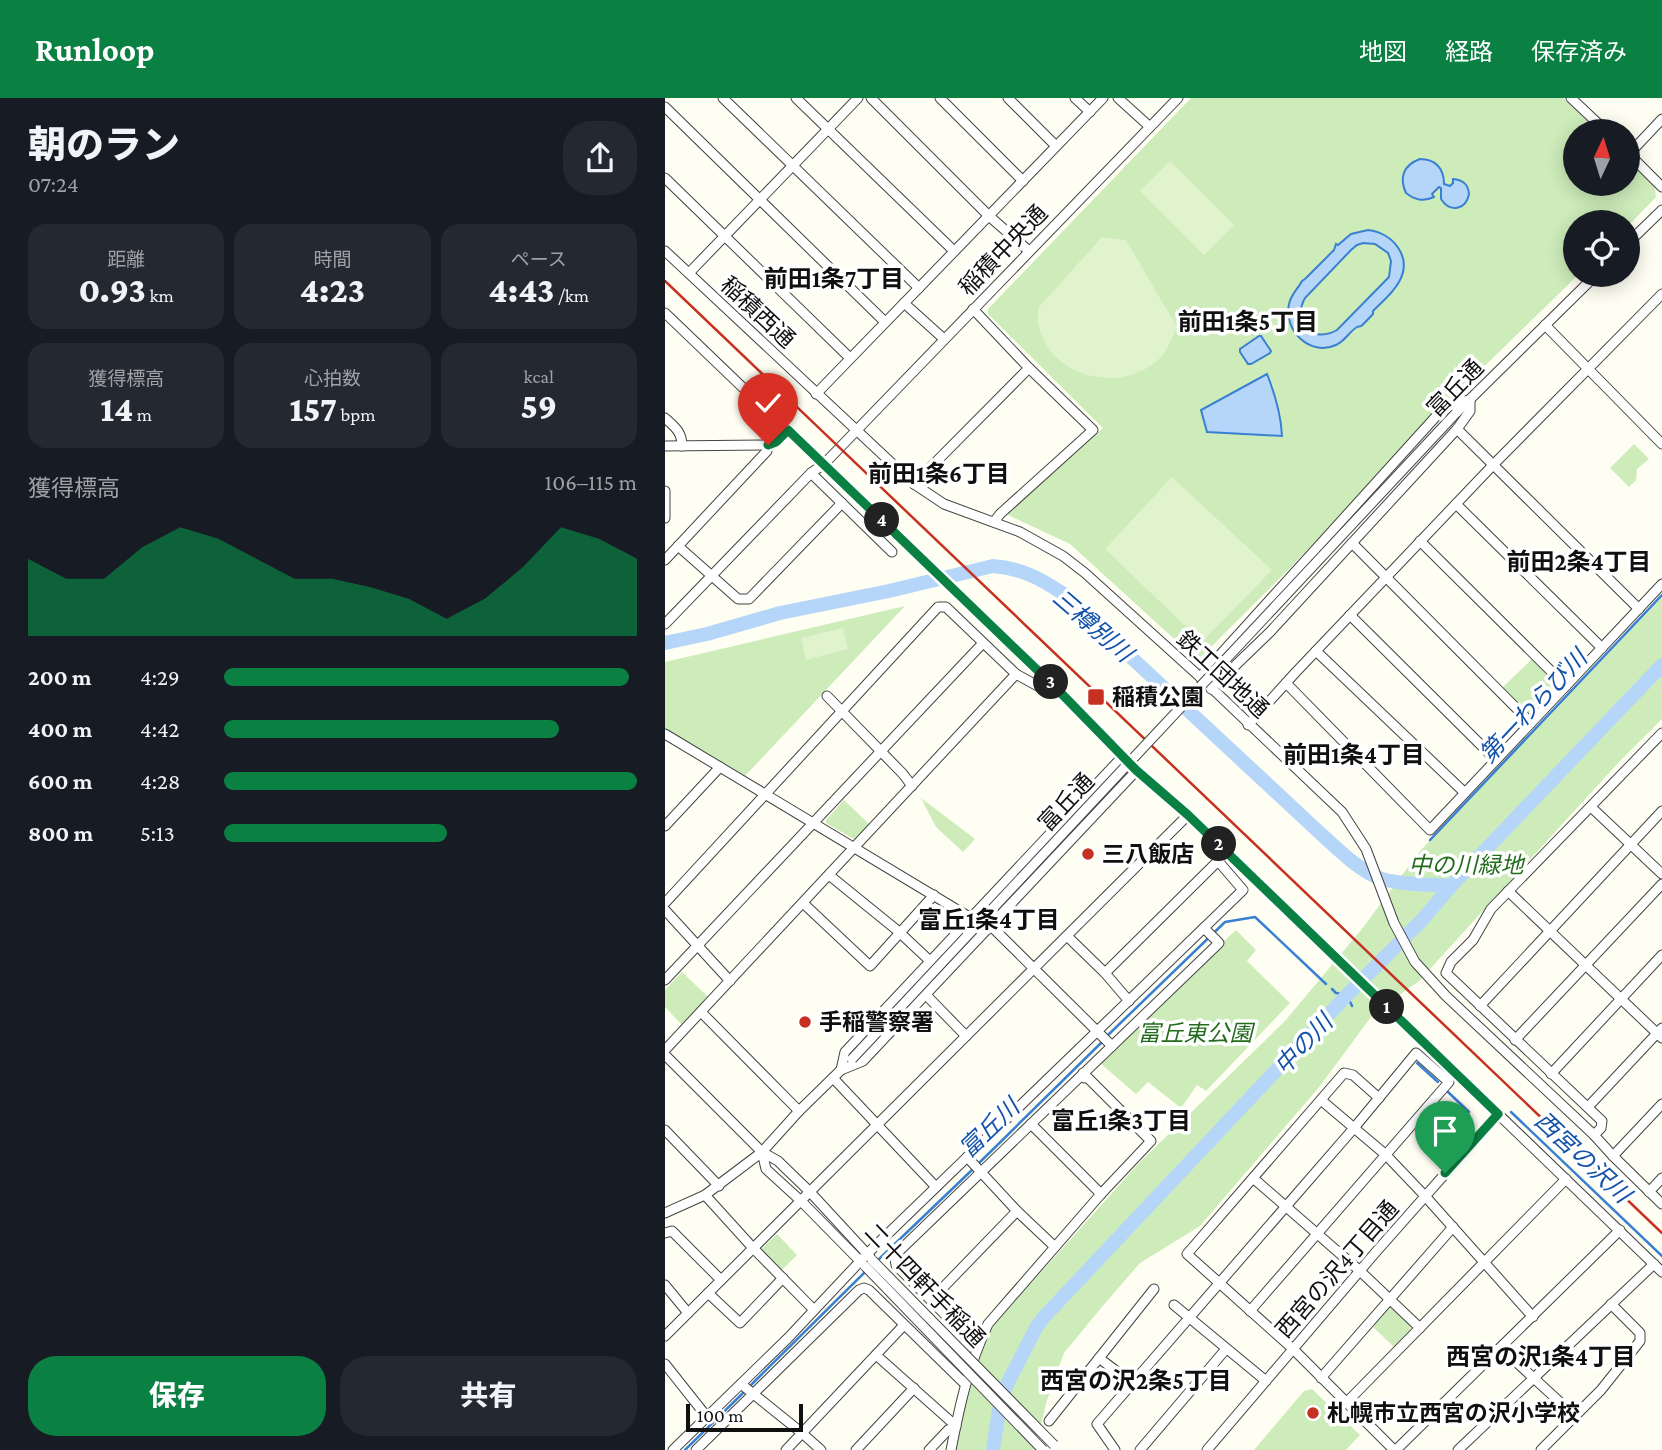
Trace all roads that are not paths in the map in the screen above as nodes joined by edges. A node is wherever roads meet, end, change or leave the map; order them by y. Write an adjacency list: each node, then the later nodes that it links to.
1 (723, 98): 21 (street)
2 (796, 98): 17 (street)
3 (858, 98): 17 (street)
4 (871, 98): 27 (street)
5 (940, 98): 23 (street)
6 (1009, 98): 19 (street)
7 (1075, 98): 13 (street)
8 (1103, 98): 13 (street)
9 (1118, 98): 16 (street)
10 (1178, 98): 16 (street, 稲積中央通)
11 (1571, 98): 14 (street)
12 (665, 107): 25 (street)
13 (1090, 112): 19 (street)
14 (1593, 119)
15 (1662, 120): 18 (street)
16 (1150, 127): 32 (street, 稲積中央通)
17 (828, 129): 21 (street); 31 (street)
18 (1640, 141)
19 (1056, 146): 23 (street)
20 (1640, 165): 24 (street)
21 (793, 166): 25 (street); 35 (street)
22 (665, 178): 29 (street)
23 (1023, 181): 27 (street)
24 (1662, 187)
25 (761, 199): 29 (street); 40 (street)
26 (1662, 209): 28 (street)
27 (989, 216): 31 (street); 32 (street)
28 (1640, 231)
29 (725, 236): 33 (street); 43 (street)
30 (665, 251): 33 (street, 稲積西通)
31 (954, 251): 35 (street)
32 (1029, 251): 38 (street, 稲積中央通)
33 (689, 273): 46 (street, 稲積西通)
34 (1584, 287): 41 (street, 富丘通)
35 (919, 288): 37 (street)
36 (1662, 294): 45 (street)
37 (904, 303): 40 (street); 42 (street)
38 (973, 309): 42 (street, 稲積中央通); 44 (street)
39 (665, 313): 50 (street)
40 (885, 323): 43 (street)
41 (1545, 326): 45 (street); 47 (street, 富丘通)
42 (944, 339): 51 (street, 稲積中央通)
43 (851, 358): 46 (street)
44 (1029, 368): 59 (street); 64 (street)
45 (1586, 369): 52 (street); 57 (street)
46 (816, 394): 51 (street, 稲積西通)
47 (1470, 400): 49 (street); 80 (street); 141 (street, 富丘通, bridge)
48 (665, 418): 55 (street)
49 (1457, 429): 57 (street); 66 (street)
50 (788, 430): 53 (street); 56 (street)
51 (856, 430): 56 (street, 稲積中央通); 59 (street, 鉄工団地通)
52 (1662, 444)
53 (768, 445): 55 (street); 67 (street)
54 (665, 446): 55 (street)
55 (682, 446)
56 (824, 464): 58 (street, 稲積中央通); 83 (street)
57 (1493, 464): 62 (street); 73 (street)
58 (811, 473): 61 (street); 70 (street, 稲積中央通)
59 (914, 484): 64 (street, 鉄工団地通)
60 (665, 491): 63 (street)
61 (842, 503): 68 (street); 70 (street)
62 (1456, 503): 65 (street); 77 (street)
63 (665, 518)
64 (994, 522): 80 (street, 鉄工団地通)
65 (1420, 541): 71 (street); 82 (street)
66 (1352, 542): 71 (street); 84 (street)
67 (678, 546): 69 (street); 70 (street)
68 (892, 552)
69 (665, 560)
70 (712, 576): 75 (street, 稲積中央通)
71 (1386, 578): 74 (street); 87 (street)
72 (1662, 584): 73 (street)
73 (1639, 608): 77 (street)
74 (1350, 615): 78 (street); 93 (street)
75 (665, 624)
76 (983, 643): 79 (street); 86 (street); 91 (street)
77 (1602, 648): 82 (street)
78 (1316, 650): 81 (street); 97 (street)
79 (1016, 674): 83 (street); 96 (street)
80 (1200, 677): 84 (street, 鉄工団地通)
81 (1286, 683): 88 (street); 97 (street)
82 (1566, 686): 87 (street)
83 (1056, 688): 92 (street)
84 (1211, 689): 88 (street, 鉄工団地通)
85 (827, 696): 86 (street)
86 (842, 711): 91 (street); 98 (street)
87 (1531, 723): 93 (street)
88 (1248, 725): 155 (street, 鉄工団地通)
89 (1662, 733): 99 (street)
90 (667, 737): 94 (street)
91 (881, 752): 96 (street); 102 (street)
92 (1123, 756): 95 (street); 116 (street)
93 (1496, 760): 97 (street)
94 (720, 766): 98 (street); 103 (street)
95 (1136, 770): 101 (street); 117 (street)
96 (912, 786): 105 (street)
97 (1465, 793)
98 (765, 794): 102 (street); 113 (street)
99 (1591, 807): 104 (street); 111 (street)
100 (1662, 811): 104 (street)
101 (1188, 815): 106 (street); 121 (street)
102 (813, 823): 105 (street); 122 (street)
103 (665, 825)
104 (1632, 845): 108 (street); 119 (street)
105 (855, 848): 109 (street); 112 (street)
106 (1227, 852): 107 (street); 150 (street)
107 (1218, 861): 118 (street); 127 (street)
108 (1662, 874)
109 (829, 875): 114 (street); 120 (street)
110 (1662, 884): 125 (street)
111 (1508, 891): 119 (street); 133 (street)
112 (934, 895): 116 (street); 120 (street)
113 (665, 903)
114 (803, 903): 120 (street); 129 (street)
115 (665, 910): 122 (street)
116 (971, 918): 124 (street)
117 (991, 926): 126 (street); 130 (street)
118 (1205, 929): 132 (street); 139 (street)
119 (1550, 931): 125 (street); 133 (street)
120 (900, 932): 124 (street)
121 (1067, 936): 126 (street); 127 (street)
122 (697, 947): 128 (street); 129 (street)
123 (1662, 955): 131 (street)
124 (930, 961): 141 (street)
125 (1585, 965): 131 (street); 138 (street)
126 (1035, 968): 135 (street); 137 (street)
127 (1105, 973): 132 (street)
128 (665, 980)
129 (730, 981): 134 (street)
130 (926, 995): 137 (street); 141 (street)
131 (1621, 999): 136 (street); 142 (street)
132 (1129, 1001): 135 (street)
133 (1480, 1006): 138 (street)
134 (701, 1012): 140 (street); 149 (street)
135 (1099, 1032): 139 (street); 159 (street)
136 (1660, 1033): 148 (street)
137 (966, 1036): 151 (street)
138 (1515, 1040): 142 (street)
139 (1111, 1044): 143 (street)
140 (665, 1052): 156 (street, 二十四軒手稲通)
141 (841, 1070): 144 (street, 富丘通)
142 (1551, 1074): 148 (street)
143 (1084, 1076): 152 (street); 168 (street)
144 (833, 1078): 149 (street, 富丘通); 151 (street)
145 (1379, 1098): 146 (street); 153 (street); 157 (street)
146 (1321, 1100): 153 (street); 161 (street)
147 (1662, 1104): 158 (street)
148 (1588, 1107): 155 (street)
149 (799, 1111): 156 (street, 富丘通)
150 (1498, 1114): 163 (street); 170 (street, 西宮の沢4丁目通)
151 (878, 1124): 165 (street); 166 (street)
152 (1031, 1124): 160 (street); 168 (street)
153 (1354, 1128): 157 (street); 173 (street)
154 (665, 1130): 164 (street)
155 (1594, 1135): 158 (street, 鉄工団地通)
156 (762, 1152): 164 (street, 富丘通); 166 (street, 二十四軒手稲通); 171 (street, 二十四軒手稲通)
157 (1386, 1155): 170 (street); 179 (street)
158 (1613, 1156): 167 (street, 鉄工団地通)
159 (969, 1158): 160 (street); 165 (street)
160 (980, 1170): 174 (street); 194 (street)
161 (1253, 1178): 173 (street); 189 (street)
162 (1662, 1178): 167 (street)
163 (1566, 1179): 177 (street); 183 (street)
164 (719, 1185): 169 (street, 富丘通)
165 (936, 1187): 182 (street)
166 (810, 1192): 171 (street); 182 (street, 二十四軒手稲通)
167 (1649, 1192): 172 (street, 鉄工団地通)
168 (1101, 1194): 180 (street)
169 (705, 1195): 175 (street, 富丘通); 181 (street)
170 (1425, 1196): 176 (street); 185 (street, 西宮の沢4丁目通)
171 (801, 1201): 181 (street); 182 (street, 二十四軒手稲通)
172 (1662, 1204)
173 (1286, 1206): 179 (street); 189 (street)
174 (1017, 1211): 180 (street); 194 (street)
175 (665, 1213)
176 (1453, 1227): 183 (street); 193 (street)
177 (1620, 1230): 184 (street); 201 (street)
178 (665, 1233): 188 (street)
179 (1318, 1234): 185 (street); 198 (street)
180 (1055, 1247): 205 (street)
181 (753, 1248): 187 (street); 188 (street)
182 (866, 1260): 197 (street); 225 (street, 二十四軒手稲通, bridge); 233 (street, 二十四軒手稲通, bridge)
183 (1484, 1262): 201 (street); 203 (street)
184 (1654, 1264): 186 (street); 195 (street)
185 (1360, 1271): 193 (street); 208 (street, 西宮の沢4丁目通)
186 (1662, 1272)
187 (783, 1278): 192 (street); 197 (street)
188 (721, 1280): 192 (street)
189 (1219, 1282): 198 (street); 200 (street)
190 (665, 1285): 199 (street)
191 (1154, 1289): 210 (street)
192 (708, 1293): 199 (street)
193 (1390, 1298): 203 (street); 213 (street)
194 (930, 1300): 205 (street)
195 (1611, 1304): 212 (street); 220 (street)
196 (1174, 1306): 200 (street)
197 (814, 1310): 218 (street)
198 (1250, 1311): 208 (street)
199 (688, 1313): 204 (street)
200 (1189, 1317): 207 (street); 215 (street)
201 (1533, 1317): 206 (street)
202 (904, 1325): 209 (street); 216 (street); 218 (street)
203 (1420, 1328): 219 (street)
204 (665, 1336)
205 (977, 1347): 216 (street)
206 (1501, 1348): 212 (street); 237 (street)
207 (1226, 1349): 214 (street); 235 (street)
208 (1293, 1349): 213 (street); 214 (street, 西宮の沢4丁目通)
209 (876, 1355): 217 (street); 224 (street)
210 (1100, 1357): 215 (street); 222 (street)
211 (665, 1364): 221 (street)
212 (1534, 1377): 220 (street); 238 (street)
213 (1321, 1378): 219 (street)
214 (1266, 1381): 236 (street, 西宮の沢4丁目通)
215 (1132, 1383): 234 (street)
216 (965, 1384): 223 (street)
217 (913, 1388): 223 (street); 230 (street)
218 (747, 1389): 221 (street); 224 (street); 227 (street)
219 (1346, 1403): 237 (street)
220 (1575, 1416): 239 (street)
221 (707, 1417): 226 (street)
222 (1049, 1421)
223 (956, 1426): 231 (street); 232 (street)
224 (802, 1433): 228 (street); 229 (street)
225 (1056, 1448)
226 (673, 1450)
227 (696, 1450)
228 (786, 1450)
229 (821, 1450)
230 (856, 1450)
231 (929, 1450)
232 (951, 1450)
233 (1043, 1450)
234 (1115, 1450)
235 (1140, 1450)
236 (1207, 1450)
237 (1395, 1450)
238 (1458, 1450)
239 (1541, 1450)

